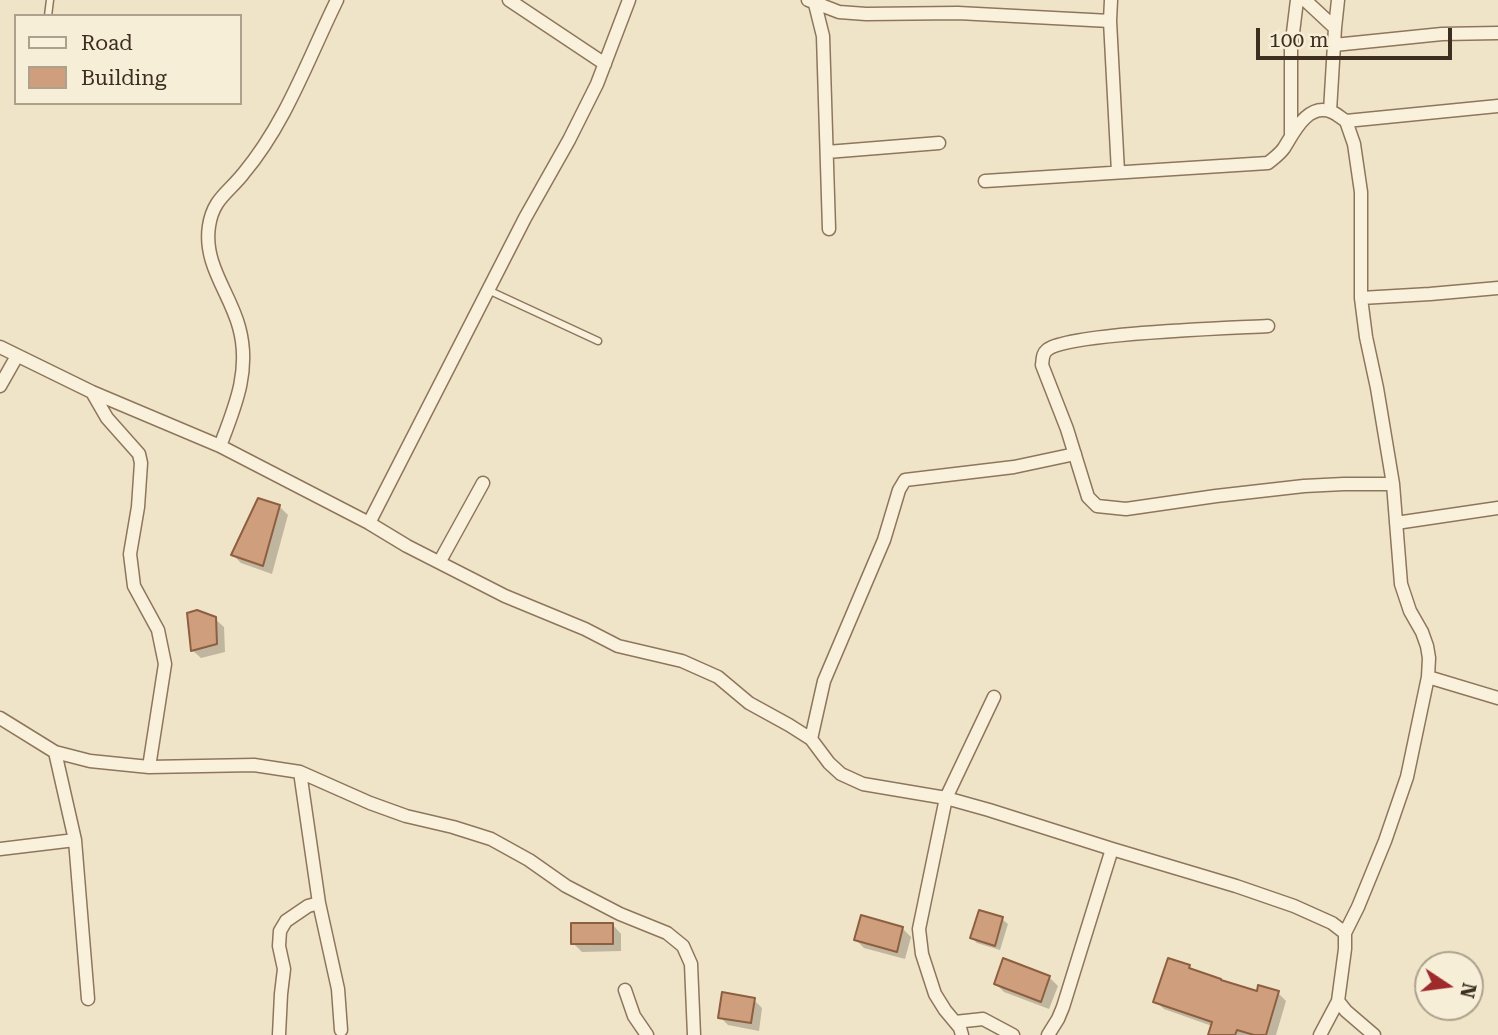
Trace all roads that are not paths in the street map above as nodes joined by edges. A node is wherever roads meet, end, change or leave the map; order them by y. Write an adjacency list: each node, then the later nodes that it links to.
1 (337, 0): 33 (street)
2 (509, 0): 14 (street)
3 (629, 0): 14 (street)
4 (1111, 0): 10 (street)
5 (1297, 0): 18 (street)
6 (1305, 0): 11 (street)
7 (1338, 0): 11 (street)
8 (812, 1): 9 (street); 20 (street)
9 (958, 6): 10 (street)
10 (1110, 21): 21 (street)
11 (1335, 28): 13 (street)
12 (1498, 33): 13 (street)
13 (1334, 45): 16 (street)
14 (605, 64): 25 (street)
15 (1498, 106): 17 (street)
16 (1330, 111): 17 (street); 18 (street)
17 (1346, 121): 26 (street)
18 (1291, 134): 21 (street)
19 (939, 143): 20 (street)
20 (827, 152): 23 (street)
21 (1118, 172): 22 (street)
22 (985, 181)
23 (829, 229)
24 (1498, 288): 26 (street)
25 (488, 290): 28 (lane); 38 (street)
26 (1361, 298): 36 (street)
27 (1268, 326): 34 (street)
28 (598, 341)
29 (0, 347): 30 (street)
30 (17, 356): 31 (street); 32 (street)
31 (0, 386)
32 (92, 392): 33 (street); 47 (street)
33 (219, 446): 38 (street)
34 (1075, 454): 36 (street); 45 (street)
35 (484, 483): 40 (street)
36 (1393, 484): 39 (street)
37 (1498, 508): 39 (street)
38 (369, 523): 40 (street)
39 (1396, 523): 41 (street)
40 (440, 561): 45 (street)
41 (1428, 677): 43 (street); 54 (street)
42 (994, 697): 49 (street)
43 (1498, 698)
44 (0, 718): 46 (street)
45 (811, 739): 49 (street)
46 (55, 752): 47 (street); 50 (street)
47 (149, 767): 48 (street)
48 (300, 772): 53 (street); 62 (street)
49 (946, 798): 52 (street); 58 (street)
50 (75, 840): 51 (street); 56 (street)
51 (0, 849)
52 (1112, 849): 54 (street); 65 (street)
53 (319, 903): 59 (street); 60 (street)
54 (1345, 933): 57 (street)
55 (625, 990): 61 (street)
56 (88, 999)
57 (1338, 1001): 66 (street); 67 (street)
58 (955, 1022): 63 (street); 64 (street)
59 (341, 1030)
60 (279, 1035)
61 (647, 1035)
62 (694, 1035)
63 (962, 1035)
64 (1013, 1035)
65 (1048, 1035)
66 (1320, 1035)
67 (1374, 1035)

